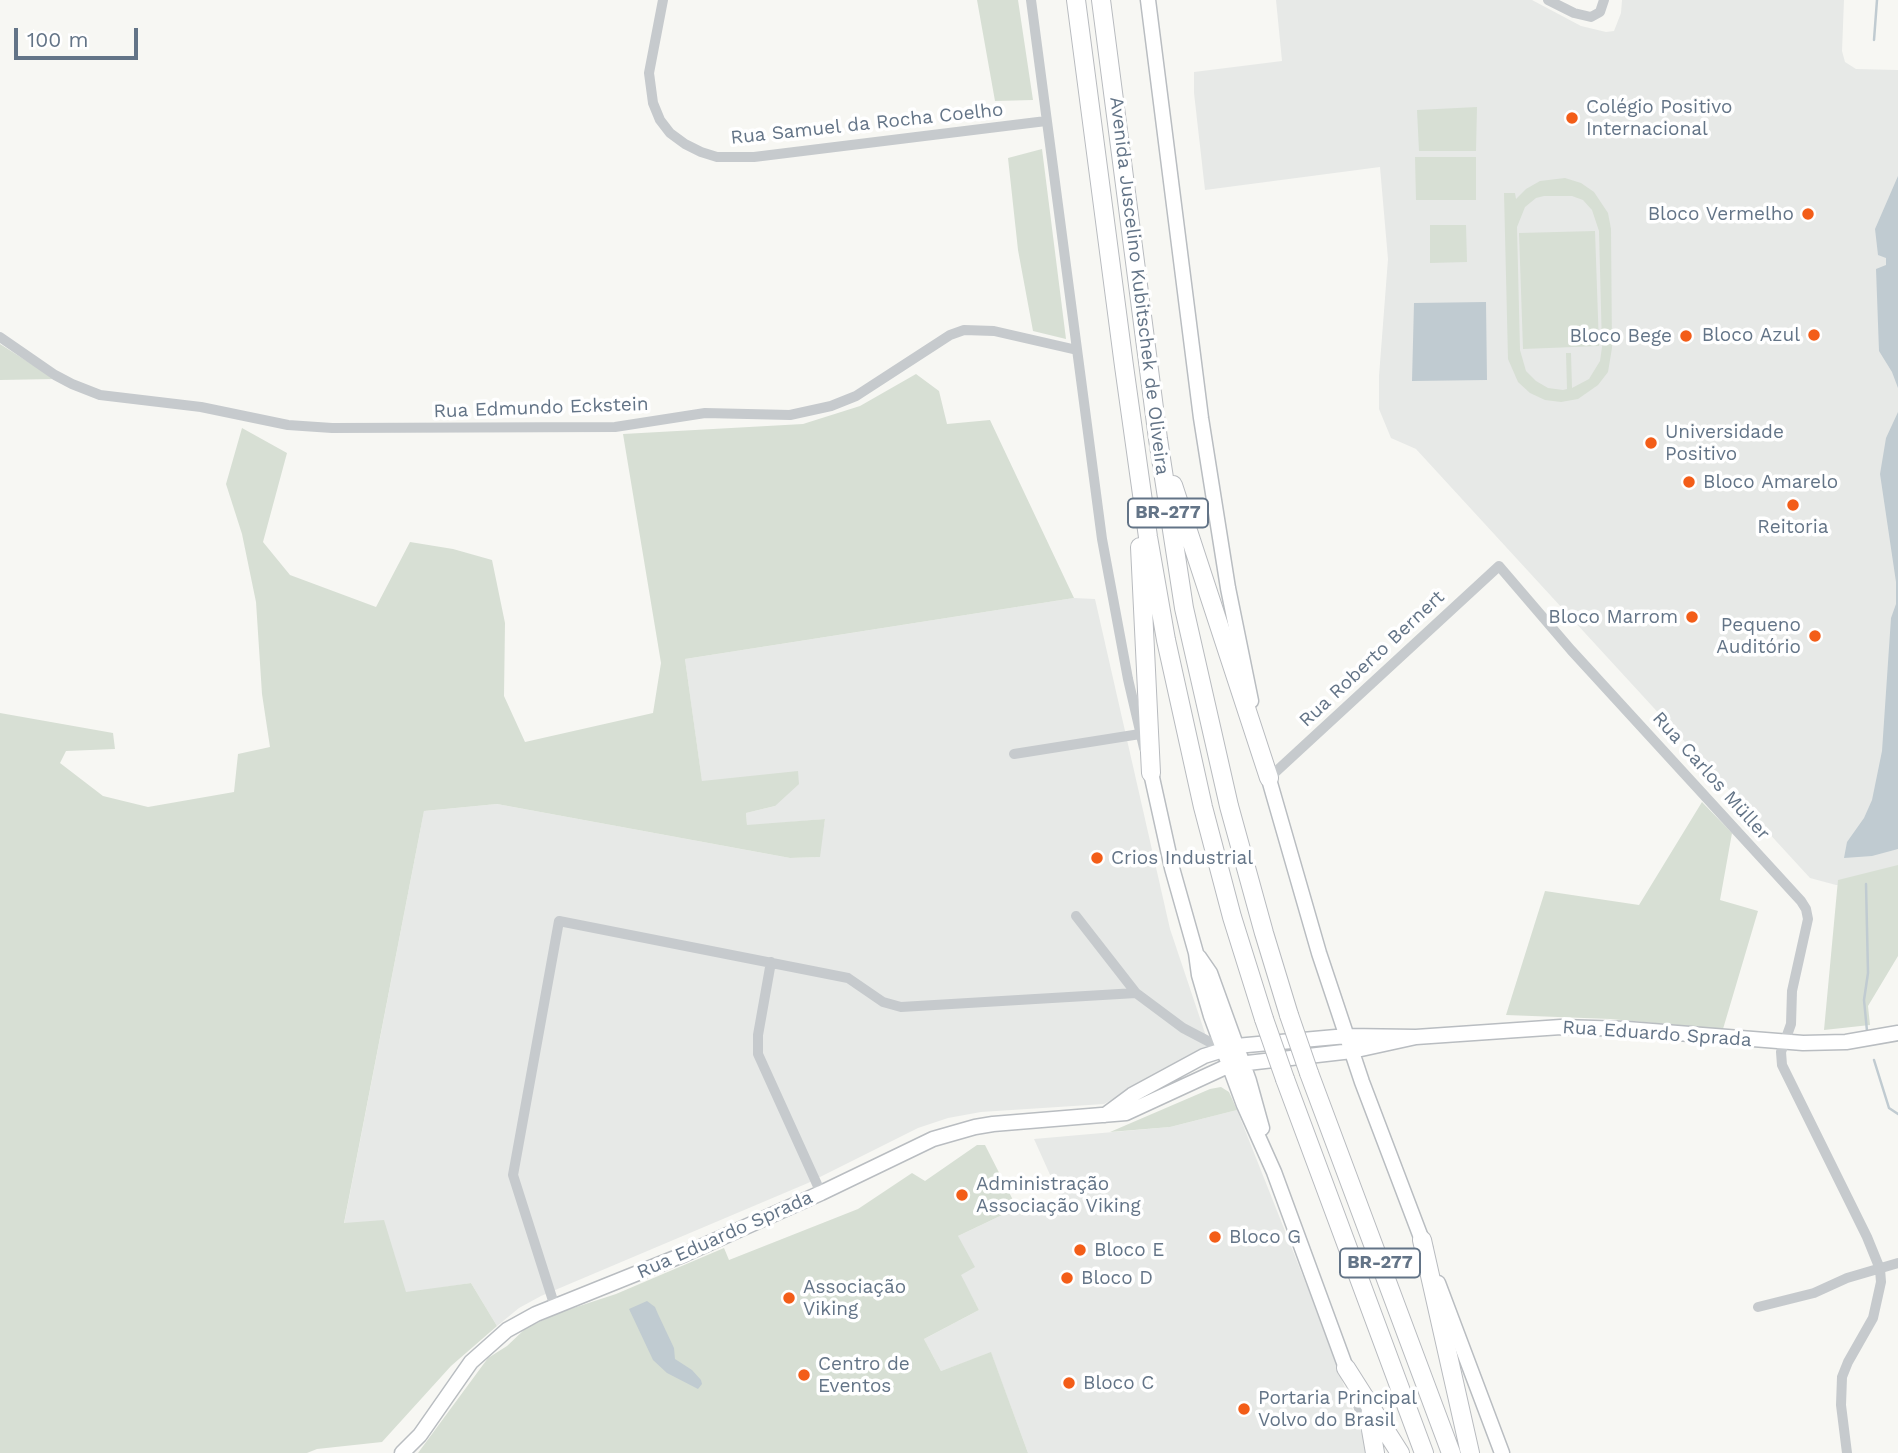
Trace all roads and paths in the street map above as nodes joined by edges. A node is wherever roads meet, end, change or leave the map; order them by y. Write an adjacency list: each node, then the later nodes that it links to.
1 (663, 0): 8 (street, Rua Samuel da Rocha Coelho)
2 (1031, 0): 8 (street)
3 (1076, 0): 11 (highway, Avenida Juscelino Kubitschek de Oliveira / BR-277)
4 (1101, 0): 12 (highway, Avenida Juscelino Kubitschek de Oliveira / BR-277)
5 (1148, 0): 17 (main road)
6 (1548, 0): 7 (street)
7 (1604, 0)
8 (1046, 121): 10 (street)
9 (0, 337): 10 (street, Rua Edmundo Eckstein)
10 (1077, 350): 14 (street)
11 (1125, 366): 16 (highway); 45 (highway, Avenida Juscelino Kubitschek de Oliveira / BR-277, bridge)
12 (1158, 439): 17 (highway); 46 (highway, Avenida Juscelino Kubitschek de Oliveira / BR-277, bridge)
13 (1499, 566): 17 (street, Rua Roberto Bernert); 27 (street, Rua Carlos Müller)
14 (1140, 734): 15 (street); 16 (street)
15 (1014, 754)
16 (1151, 773): 19 (main road)
17 (1269, 778): 25 (main road)
18 (1076, 916): 21 (street)
19 (1196, 953): 22 (main road); 29 (main road)
20 (771, 962): 21 (street); 34 (street); 38 (street)
21 (1136, 993): 23 (street)
22 (1211, 1016): 23 (street); 29 (main road)
23 (1183, 1028): 29 (street)
24 (1898, 1032): 27 (main road, Rua Eduardo Sprada)
25 (1347, 1036): 26 (main road, Rua Eduardo Sprada); 29 (main road, Rua Eduardo Sprada); 30 (main road)
26 (1416, 1037): 27 (main road, Rua Eduardo Sprada); 28 (main road, Rua Eduardo Sprada)
27 (1785, 1041): 37 (street)
28 (1381, 1045): 30 (main road, Rua Eduardo Sprada); 32 (main road)
29 (1230, 1047): 31 (main road); 33 (main road, Rua Eduardo Sprada)
30 (1352, 1051): 31 (main road, Rua Eduardo Sprada); 32 (main road)
31 (1236, 1064): 33 (main road, Rua Eduardo Sprada); 40 (main road)
32 (1362, 1082): 35 (main road)
33 (1104, 1115): 34 (main road, Rua Eduardo Sprada)
34 (821, 1193): 38 (main road, Rua Eduardo Sprada)
35 (1422, 1240): 47 (highway); 48 (main road)
36 (1898, 1263): 37 (street)
37 (1880, 1269): 39 (street); 49 (street)
38 (555, 1307): 42 (main road, Rua Eduardo Sprada)
39 (1758, 1307)
40 (1346, 1368): 41 (highway); 43 (street)
41 (1371, 1409): 43 (highway); 44 (highway)
42 (402, 1453)
43 (1375, 1453)
44 (1400, 1453)
45 (1424, 1453)
46 (1451, 1453)
47 (1470, 1453)
48 (1502, 1453)
49 (1847, 1453)

